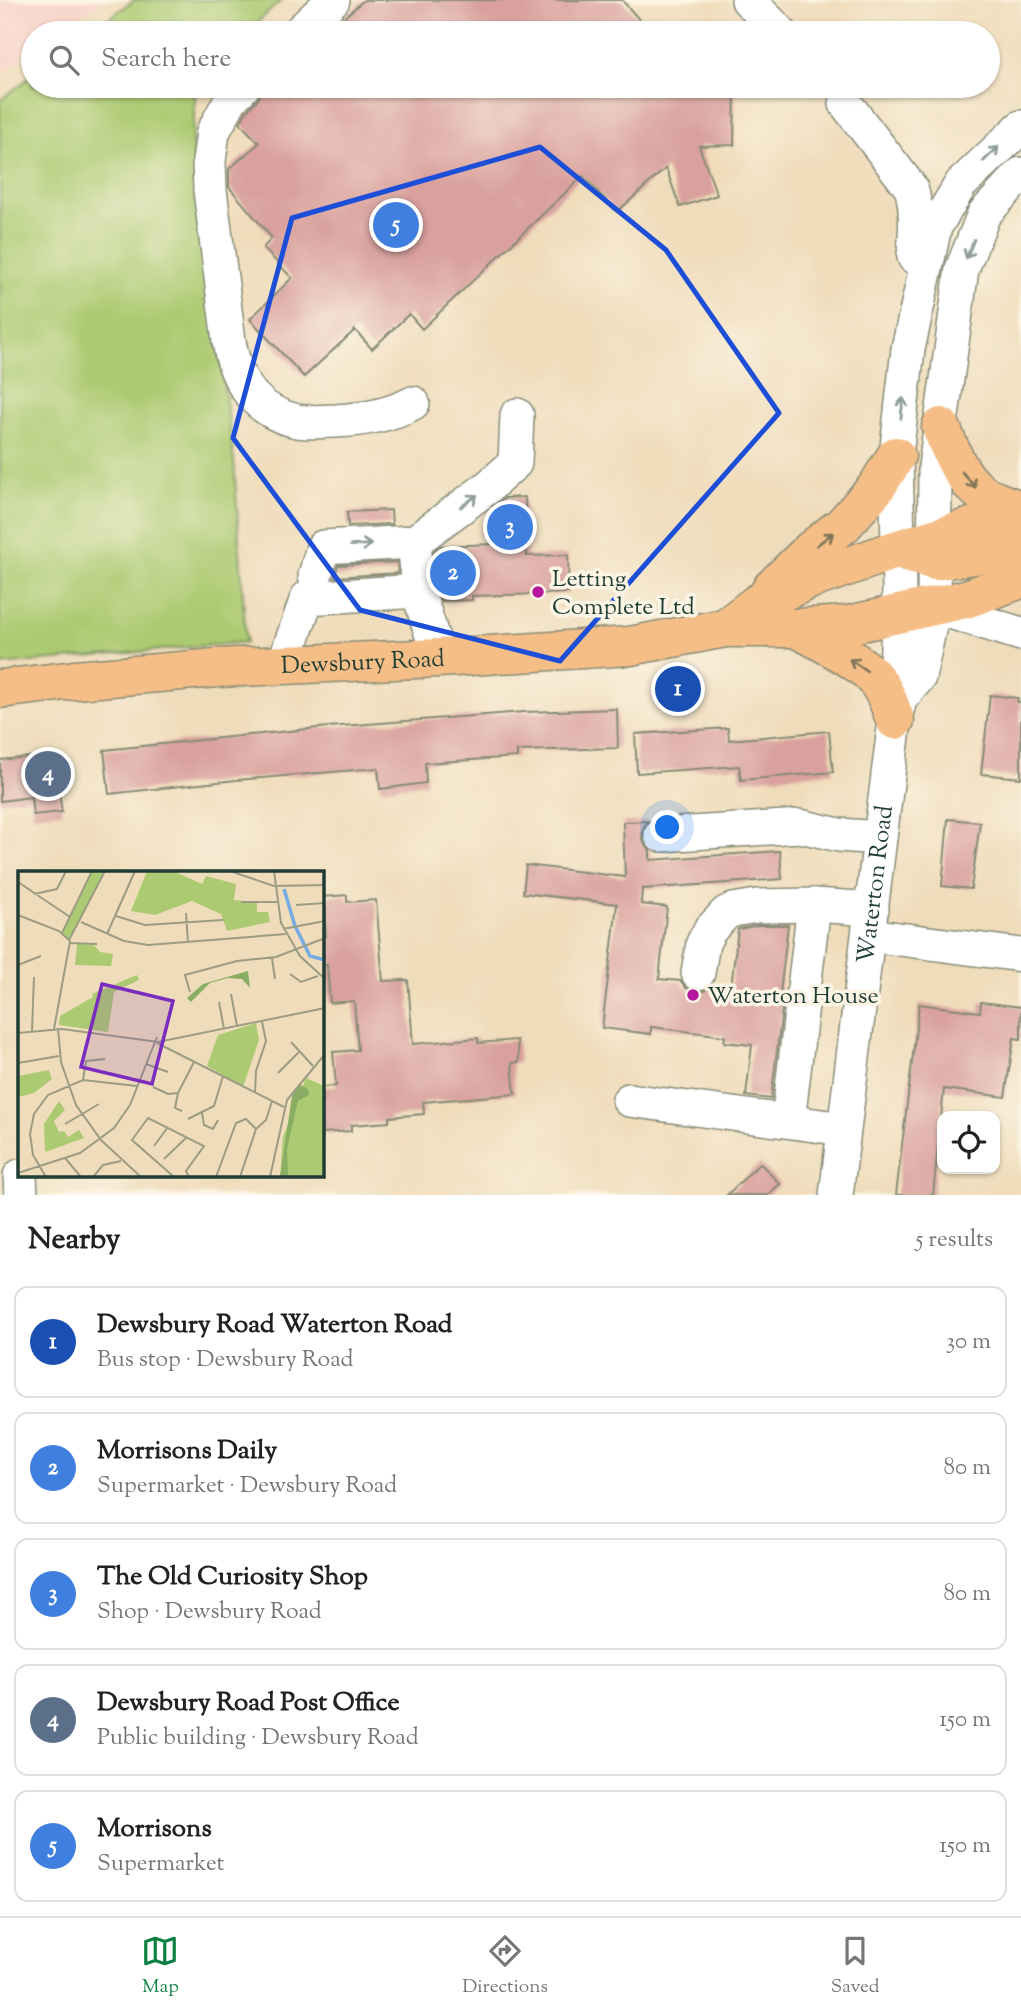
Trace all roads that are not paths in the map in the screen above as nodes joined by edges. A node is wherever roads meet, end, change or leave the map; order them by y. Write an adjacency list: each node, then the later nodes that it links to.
1 (333, 0): 3 (street)
2 (748, 0): 4 (street)
3 (311, 21)
4 (768, 21)
5 (231, 98): 12 (street)
6 (839, 98): 11 (street)
7 (840, 98): 10 (street)
8 (1021, 127): 10 (street, one-way to 8)
9 (1021, 174): 14 (street, one-way to 14)
10 (961, 184): 11 (street)
11 (908, 349): 15 (street, one-way to 11)
12 (413, 402)
13 (517, 415): 20 (street, one-way to 13)
14 (941, 427): 16 (highway, one-way to 16); 19 (street)
15 (896, 456): 18 (street); 23 (highway, one-way to 15)
16 (1021, 511): 19 (highway)
17 (1021, 548): 19 (highway)
18 (898, 549): 19 (highway); 23 (highway, Dewsbury Road); 24 (street)
19 (934, 550): 24 (street)
20 (416, 568): 22 (street); 22 (street, one-way to 20); 28 (street)
21 (1021, 579): 24 (highway, Dewsbury Road)
22 (311, 587): 29 (street)
23 (758, 603): 24 (highway); 25 (highway, Dewsbury Road)
24 (910, 604): 26 (highway, Dewsbury Road); 27 (street); 31 (street, Waterton Road)
25 (726, 628): 26 (highway, Dewsbury Road); 28 (highway, Dewsbury Road)
26 (796, 628): 31 (highway, one-way to 26)
27 (1021, 634)
28 (439, 658): 29 (highway, Dewsbury Road)
29 (284, 666): 30 (highway, Dewsbury Road)
30 (0, 689)
31 (898, 710): 33 (street, Waterton Road)
32 (661, 835): 33 (street)
33 (880, 838): 35 (street, Waterton Road)
34 (814, 905): 35 (street); 37 (street); 39 (street)
35 (870, 922): 36 (street); 40 (street, Waterton Road)
36 (1021, 955)
37 (698, 973)
38 (629, 1100): 39 (street)
39 (788, 1121): 40 (street)
40 (844, 1129): 41 (street, Waterton Road)
41 (836, 1195)

